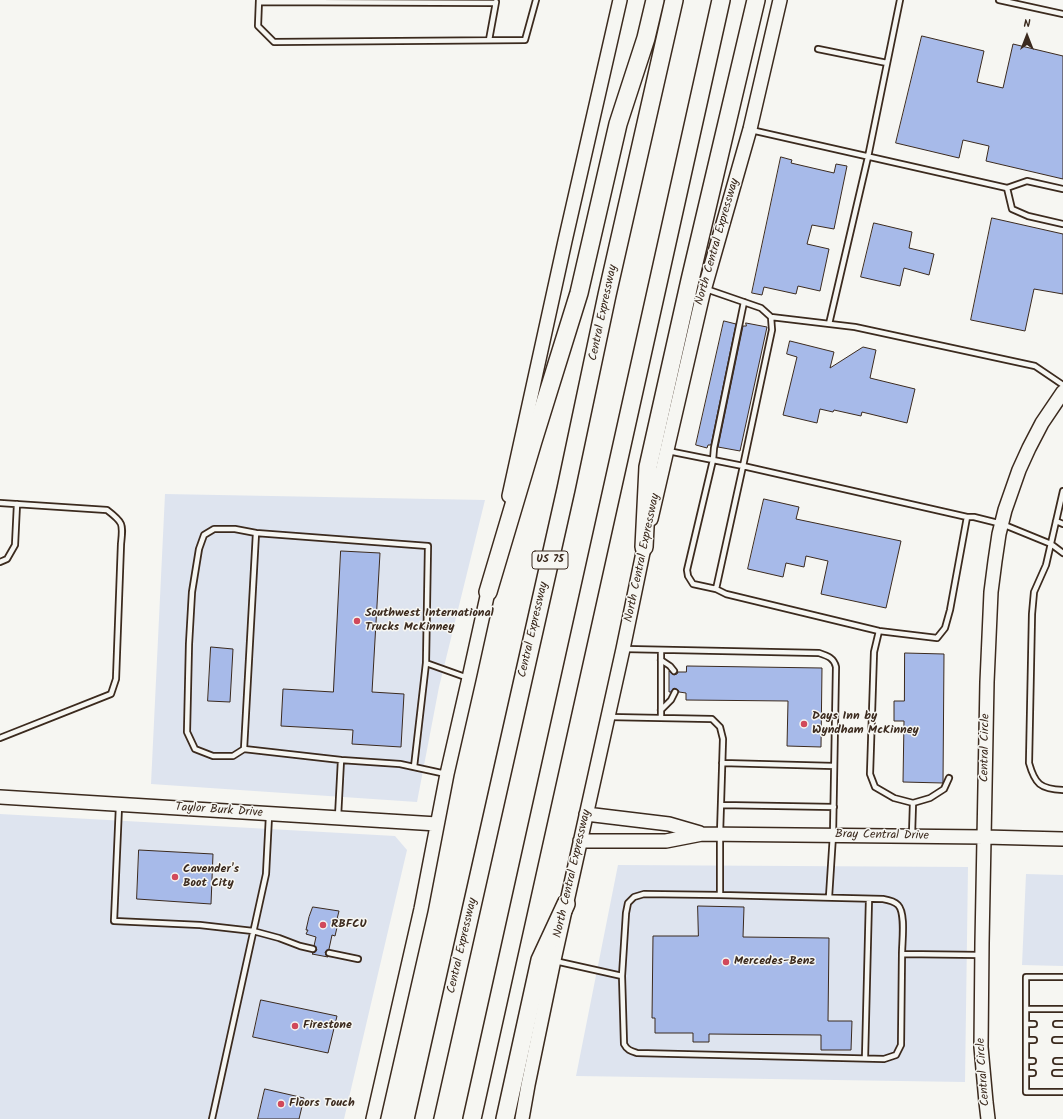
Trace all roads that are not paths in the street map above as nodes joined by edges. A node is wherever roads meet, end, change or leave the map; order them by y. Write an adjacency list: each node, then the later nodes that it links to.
1 (536, 0): 13 (lane)
2 (620, 0): 43 (main road)
3 (655, 0): 43 (highway)
4 (674, 0): 115 (highway, Central Expressway / US 75)
5 (721, 0): 116 (highway)
6 (756, 0): 39 (highway)
7 (780, 0): 16 (main road, North Central Expressway)
8 (900, 0): 15 (lane)
9 (999, 0): 12 (lane)
10 (259, 1): 11 (lane); 13 (lane)
11 (496, 1): 13 (lane)
12 (1063, 14)
13 (489, 40)
14 (818, 49): 15 (lane)
15 (887, 64): 17 (lane)
16 (750, 130): 17 (lane); 21 (main road, North Central Expressway)
17 (868, 157): 18 (lane); 24 (lane)
18 (1007, 188): 19 (lane); 20 (lane)
19 (1063, 189)
20 (1063, 224)
21 (704, 288): 22 (lane); 27 (main road, North Central Expressway)
22 (744, 302): 23 (lane); 28 (lane)
23 (770, 317): 24 (lane); 29 (lane)
24 (829, 324): 25 (lane)
25 (1063, 385)
26 (1063, 392): 35 (main road, Central Circle)
27 (666, 451): 28 (lane); 39 (main road, North Central Expressway)
28 (713, 460): 29 (lane); 42 (lane)
29 (743, 466): 33 (lane); 42 (lane)
30 (1063, 490): 34 (lane)
31 (0, 503): 32 (lane)
32 (17, 504): 41 (lane); 55 (lane)
33 (967, 517): 35 (lane); 44 (lane)
34 (1056, 521): 36 (lane); 38 (lane)
35 (1002, 524): 38 (lane); 77 (main road, Central Circle)
36 (1063, 524)
37 (256, 533): 48 (lane); 56 (lane); 56 (lane)
38 (1050, 544): 40 (lane); 63 (lane)
39 (644, 547): 45 (main road, North Central Expressway)
40 (1063, 553)
41 (0, 562)
42 (716, 589): 44 (lane)
43 (488, 592): 50 (main road)
44 (879, 631): 65 (lane)
45 (623, 649): 46 (lane); 53 (main road, North Central Expressway)
46 (662, 650): 47 (lane); 59 (lane)
47 (662, 660): 49 (lane); 52 (lane)
48 (426, 662): 50 (lane); 60 (lane)
49 (674, 672)
50 (469, 678): 61 (main road)
51 (674, 692): 52 (lane)
52 (661, 710): 54 (lane)
53 (608, 717): 54 (lane); 70 (main road, North Central Expressway)
54 (661, 718): 58 (lane)
55 (0, 738)
56 (244, 749): 57 (lane)
57 (341, 760): 60 (lane); 71 (lane)
58 (722, 763): 59 (lane); 67 (lane)
59 (834, 766): 68 (lane)
60 (414, 767): 61 (lane)
61 (447, 774): 72 (main road)
62 (949, 778): 65 (lane)
63 (1063, 790)
64 (0, 797): 66 (main road, Taylor Burk Drive)
65 (914, 803): 76 (lane)
66 (119, 805): 69 (main road, Taylor Burk Drive); 84 (lane)
67 (721, 805): 68 (lane); 74 (lane)
68 (834, 807): 75 (lane)
69 (269, 814): 71 (main road, Taylor Burk Drive); 84 (lane)
70 (586, 814): 73 (main road, Bray Central Drive); 79 (main road, North Central Expressway)
71 (338, 818): 72 (main road, Taylor Burk Drive)
72 (438, 824): 114 (main road)
73 (702, 834): 74 (main road, Bray Central Drive); 79 (main road, Bray Central Drive)
74 (720, 834): 75 (main road, Bray Central Drive); 80 (lane)
75 (833, 835): 76 (main road, Bray Central Drive); 81 (lane)
76 (912, 836): 77 (main road, Bray Central Drive)
77 (984, 837): 78 (main road, Bray Central Drive); 88 (main road, Central Circle)
78 (1063, 839)
79 (580, 841): 83 (main road, North Central Expressway)
80 (720, 895): 81 (lane); 91 (lane)
81 (829, 897): 82 (lane)
82 (869, 898): 87 (lane); 103 (lane)
83 (566, 904): 90 (main road, North Central Expressway); 117 (highway)
84 (253, 931): 85 (lane); 113 (lane)
85 (314, 949)
86 (329, 953): 89 (lane)
87 (902, 954): 88 (lane); 103 (lane)
88 (982, 955): 119 (main road, Central Circle)
89 (358, 959)
90 (554, 960): 91 (lane); 118 (main road, North Central Expressway)
91 (622, 976): 103 (lane)
92 (1063, 977): 93 (lane)
93 (1026, 1009): 94 (lane); 95 (lane)
94 (1063, 1009)
95 (1026, 1024): 96 (lane); 99 (lane)
96 (1034, 1024)
97 (1056, 1024): 98 (lane)
98 (1063, 1024)
99 (1026, 1040): 100 (lane); 104 (lane)
100 (1034, 1040)
101 (1055, 1040): 102 (lane)
102 (1063, 1040)
103 (865, 1058)
104 (1026, 1061): 105 (lane); 108 (lane)
105 (1033, 1061)
106 (1056, 1061): 107 (lane)
107 (1063, 1061)
108 (1026, 1073): 109 (lane); 112 (lane)
109 (1033, 1073)
110 (1055, 1073): 111 (lane)
111 (1063, 1073)
112 (1063, 1092)
113 (212, 1119)
114 (373, 1119)
115 (424, 1119)
116 (472, 1119)
117 (505, 1119)
118 (522, 1119)
119 (988, 1119)

